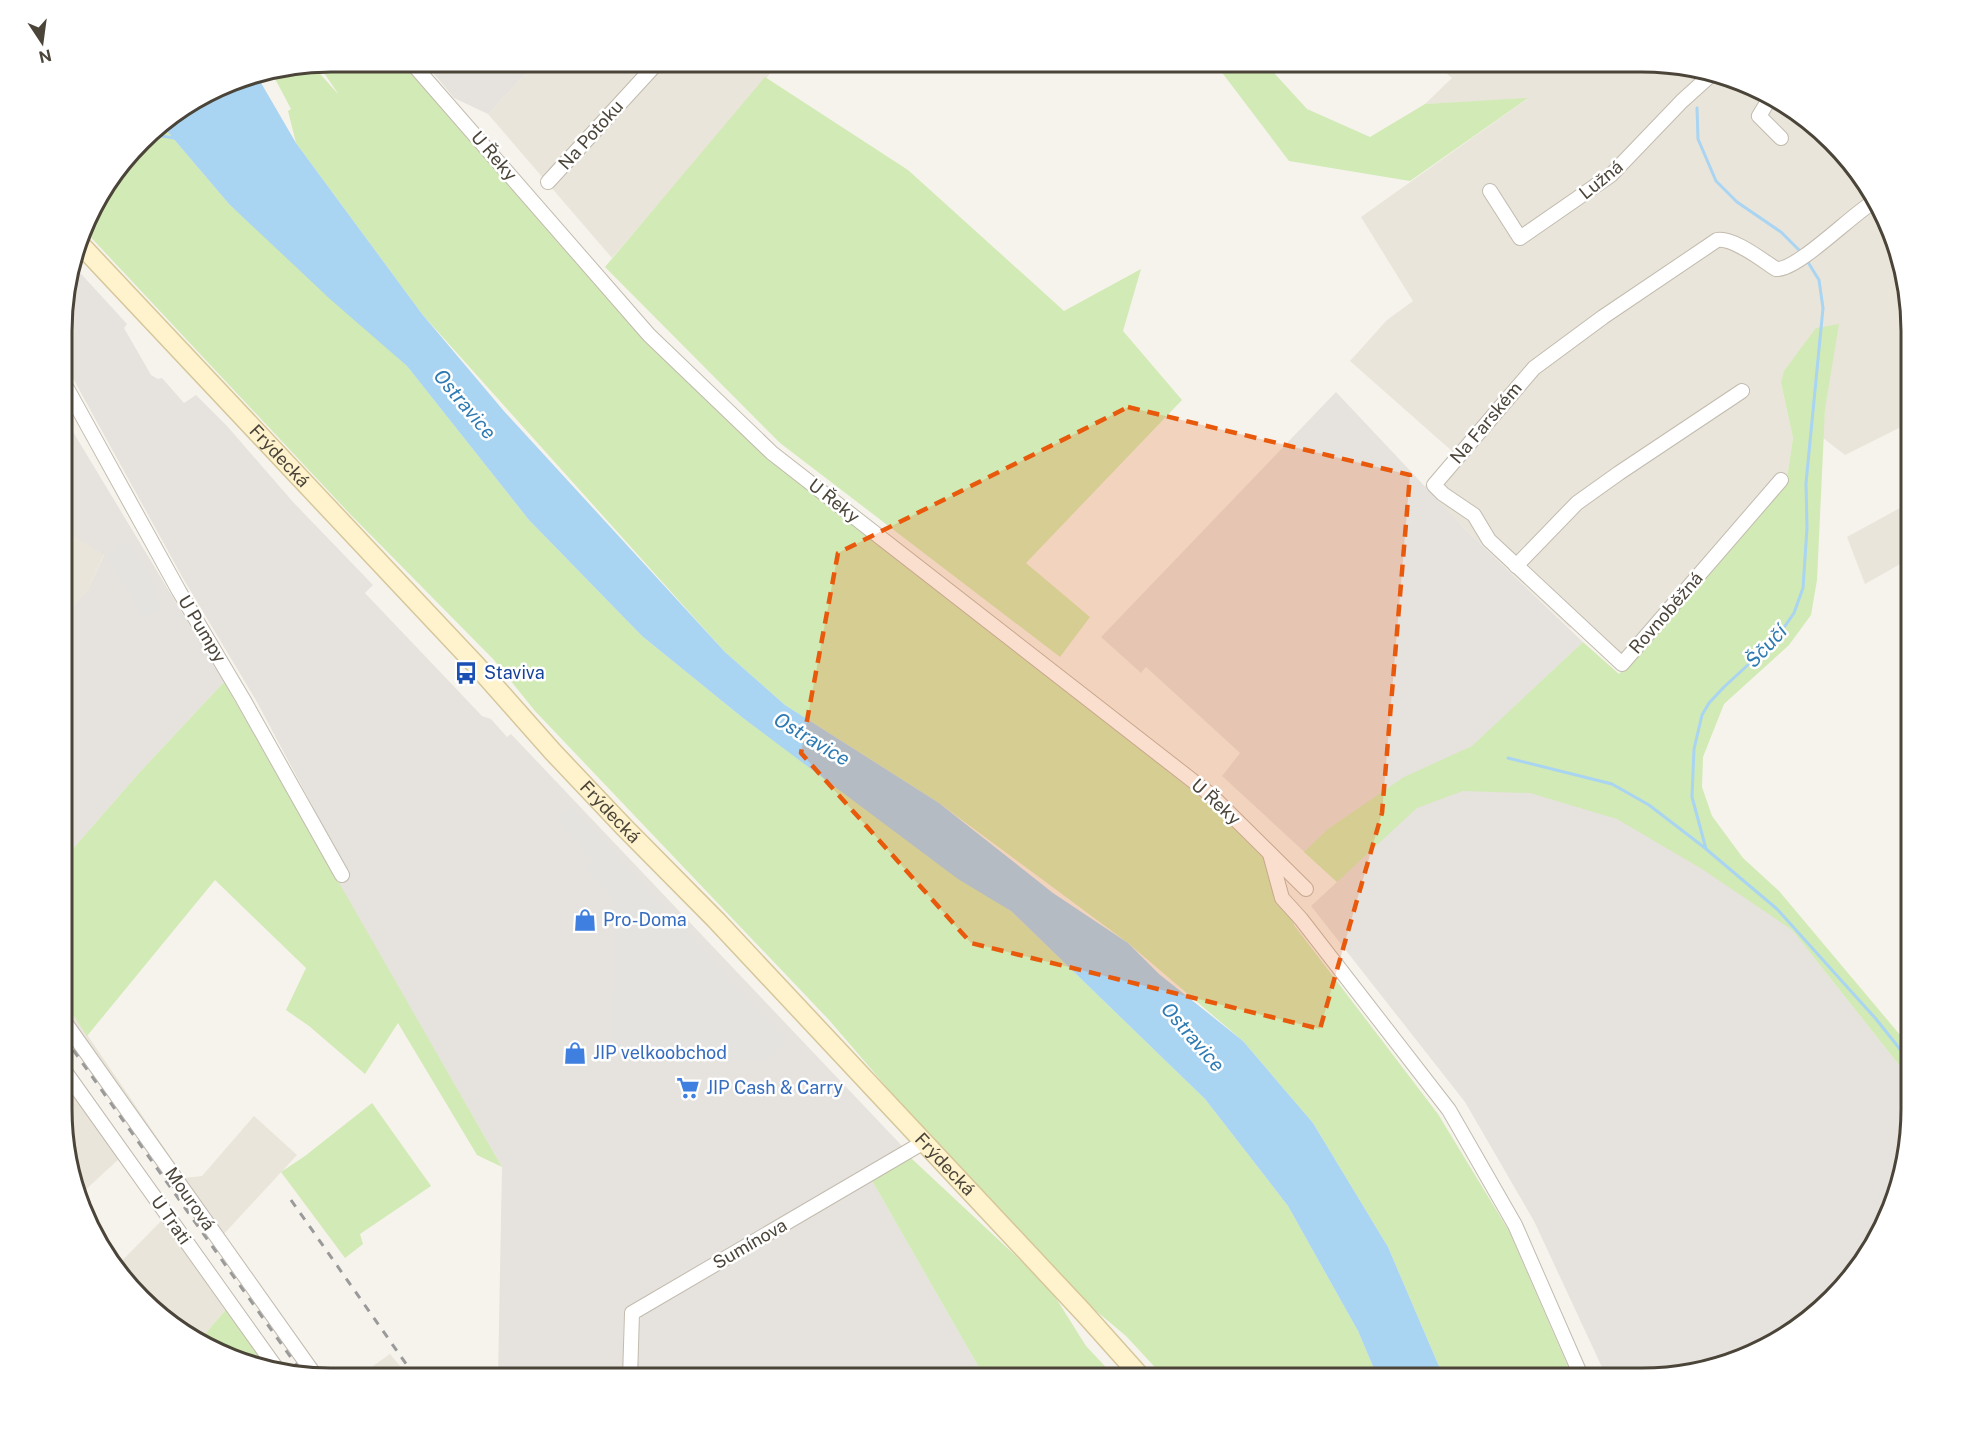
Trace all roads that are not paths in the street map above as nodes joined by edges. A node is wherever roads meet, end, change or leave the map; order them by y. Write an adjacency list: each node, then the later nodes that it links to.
1 (420, 72): 14 (street, U Řeky)
2 (649, 72): 6 (street, Na Potoku)
3 (1705, 80): 7 (street, Lužná)
4 (1766, 104): 5 (street)
5 (1781, 138)
6 (548, 182)
7 (1490, 191)
8 (1868, 206): 13 (street, Na Farském)
9 (85, 250): 19 (main road, Frýdecká)
10 (1742, 391): 13 (street)
11 (72, 397): 15 (street, U Pumpy)
12 (1781, 480): 13 (street, Rovnoběžná)
13 (1516, 566)
14 (1270, 853): 16 (street, U Řeky); 24 (street)
15 (342, 875)
16 (1306, 889)
17 (72, 1032): 21 (street, Mourová)
18 (72, 1081): 20 (street, U Trati)
19 (924, 1142): 22 (street, Sumínova); 23 (main road, Frýdecká)
20 (270, 1360)
21 (309, 1367)
22 (630, 1368)
23 (1133, 1368)
24 (1578, 1368)

